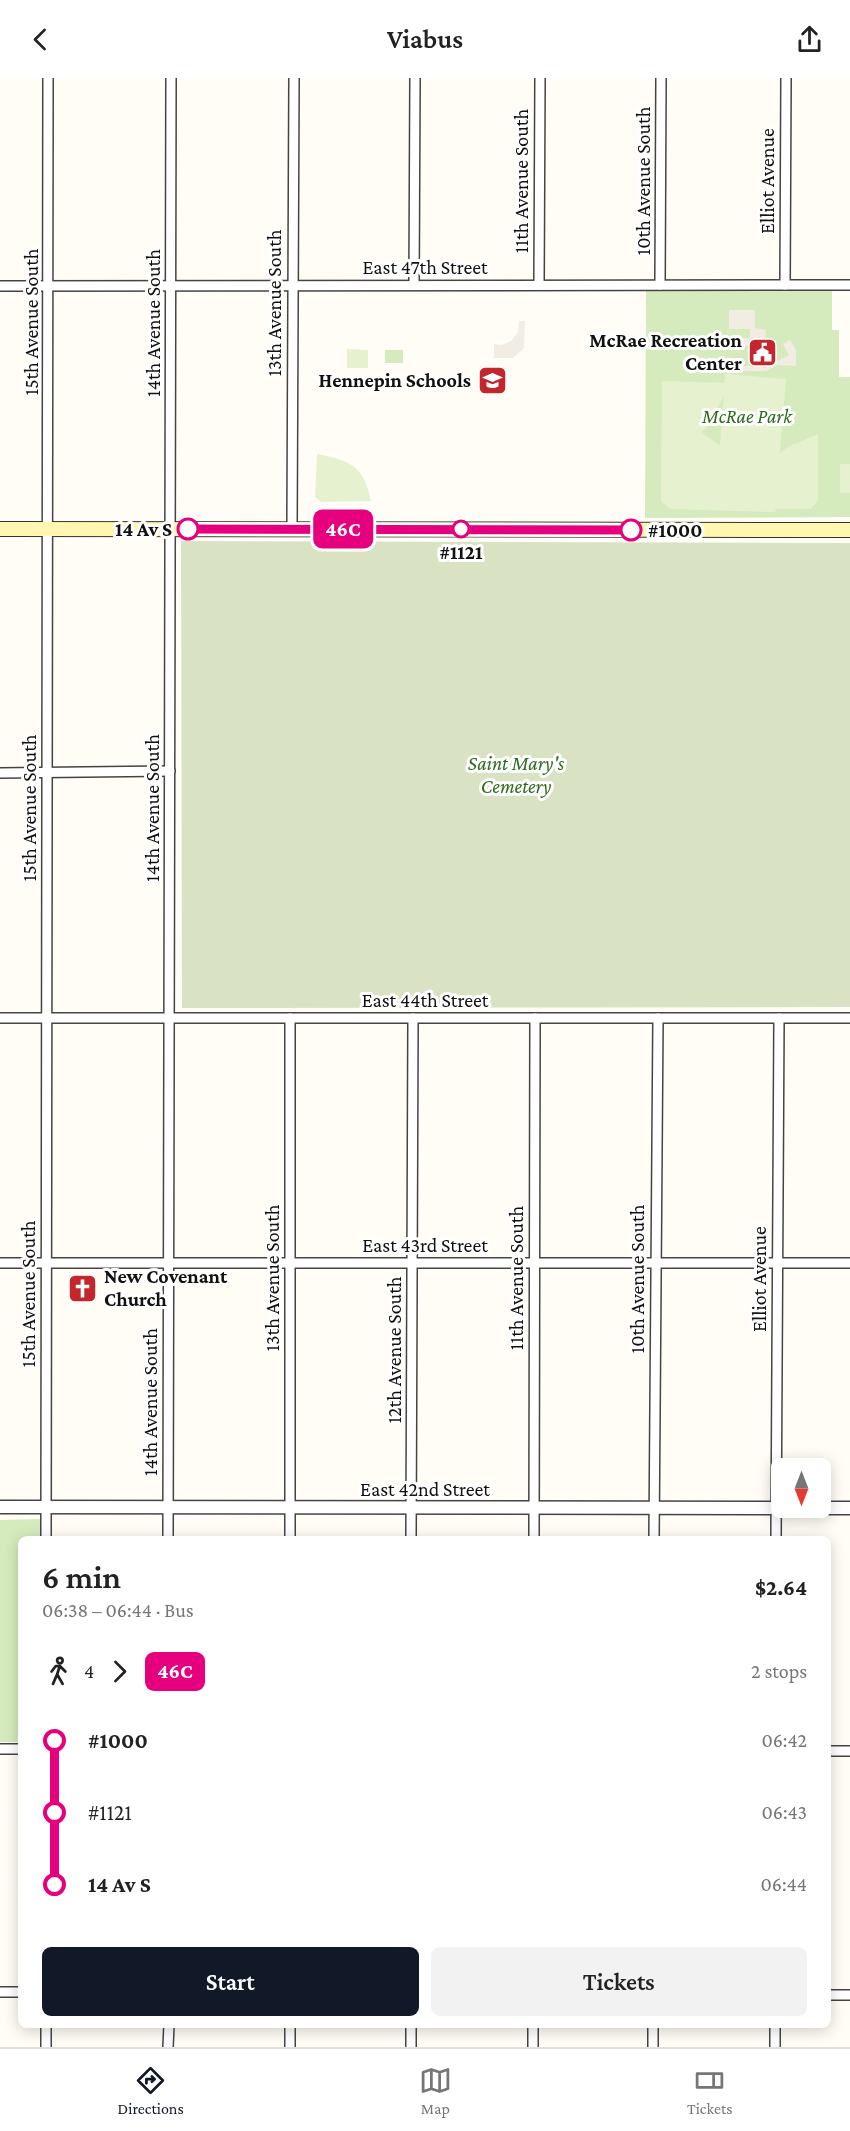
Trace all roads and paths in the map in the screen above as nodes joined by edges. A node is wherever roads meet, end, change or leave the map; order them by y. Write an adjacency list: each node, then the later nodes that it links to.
1 (48, 78): 8 (street, 15th Avenue South)
2 (171, 78): 9 (street, 14th Avenue South)
3 (294, 78): 10 (street, 13th Avenue South)
4 (416, 78): 11 (street)
5 (540, 78): 12 (street, 11th Avenue South)
6 (661, 78): 13 (street, 10th Avenue South)
7 (786, 78): 14 (street, Elliot Avenue)
8 (49, 285): 9 (street, East 47th Street); 16 (street, East 47th Street); 18 (street, 15th Avenue South)
9 (171, 285): 10 (street, East 47th Street); 19 (street, 14th Avenue South)
10 (292, 285): 11 (street, East 47th Street); 20 (street, 13th Avenue South)
11 (414, 285): 12 (street, East 47th Street)
12 (539, 285): 13 (street, East 47th Street)
13 (660, 285): 14 (street, East 47th Street)
14 (785, 285): 15 (street, East 47th Street)
15 (850, 285)
16 (0, 286)
17 (0, 529): 18 (main road)
18 (48, 529): 19 (main road); 24 (street, 15th Avenue South)
19 (171, 529): 20 (main road); 22 (street, 14th Avenue South)
20 (292, 529): 21 (main road)
21 (850, 530)
22 (170, 771): 24 (street); 27 (street, 14th Avenue South)
23 (0, 773): 24 (street)
24 (47, 773): 26 (street, 15th Avenue South)
25 (0, 1018): 26 (street, East 44th Street)
26 (47, 1018): 27 (street, East 44th Street); 35 (street, 15th Avenue South)
27 (169, 1018): 28 (street, East 44th Street); 36 (street, 14th Avenue South)
28 (290, 1018): 29 (street, East 44th Street); 37 (street, 13th Avenue South)
29 (413, 1018): 30 (street, East 44th Street); 38 (street, 12th Avenue South)
30 (535, 1018): 31 (street, East 44th Street); 39 (street, 11th Avenue South)
31 (658, 1018): 32 (street, East 44th Street); 40 (street, 10th Avenue South)
32 (779, 1018): 33 (street, East 44th Street); 41 (street, Elliot Avenue)
33 (850, 1018)
34 (0, 1263): 35 (street, East 43rd Street)
35 (46, 1263): 36 (street, East 43rd Street); 46 (street, 15th Avenue South)
36 (169, 1263): 37 (street, East 43rd Street); 45 (street, 14th Avenue South)
37 (290, 1263): 38 (street, East 43rd Street); 47 (street, 13th Avenue South)
38 (412, 1263): 39 (street, East 43rd Street); 48 (street, 12th Avenue South)
39 (533, 1263): 40 (street, East 43rd Street); 52 (street, 11th Avenue South)
40 (655, 1263): 41 (street, East 43rd Street); 49 (street, 10th Avenue South)
41 (777, 1263): 42 (street, East 43rd Street); 43 (street, Elliot Avenue)
42 (850, 1263)
43 (776, 1458)
44 (0, 1507): 46 (street, East 42nd Street)
45 (168, 1507): 46 (street, East 42nd Street); 47 (street, East 42nd Street); 56 (street, 14th Avenue South)
46 (46, 1508): 55 (street, 15th Avenue South)
47 (290, 1508): 48 (street, East 42nd Street); 57 (street, 13th Avenue South)
48 (411, 1508): 52 (street, East 42nd Street); 58 (street, 12th Avenue South)
49 (654, 1508): 52 (street, East 42nd Street); 53 (street, East 42nd Street); 60 (street, 10th Avenue South)
50 (831, 1508): 51 (street, East 42nd Street)
51 (850, 1508)
52 (534, 1509): 59 (street, 11th Avenue South)
53 (771, 1509)
54 (776, 1518): 61 (street, Elliot Avenue)
55 (46, 1536)
56 (168, 1536)
57 (290, 1536)
58 (411, 1536)
59 (534, 1536)
60 (654, 1536)
61 (776, 1536)
62 (0, 1749): 63 (street)
63 (18, 1749)
64 (831, 1751): 65 (street)
65 (850, 1751)
66 (0, 1992): 67 (street)
67 (18, 1992)
68 (831, 1995): 69 (street)
69 (850, 1995)
70 (46, 2028): 77 (street)
71 (169, 2028): 78 (street)
72 (290, 2028): 79 (street)
73 (411, 2028): 80 (street)
74 (533, 2028): 81 (street)
75 (653, 2028): 82 (street)
76 (775, 2028): 83 (street)
77 (46, 2047)
78 (168, 2047)
79 (290, 2047)
80 (411, 2047)
81 (533, 2047)
82 (653, 2047)
83 (775, 2047)

